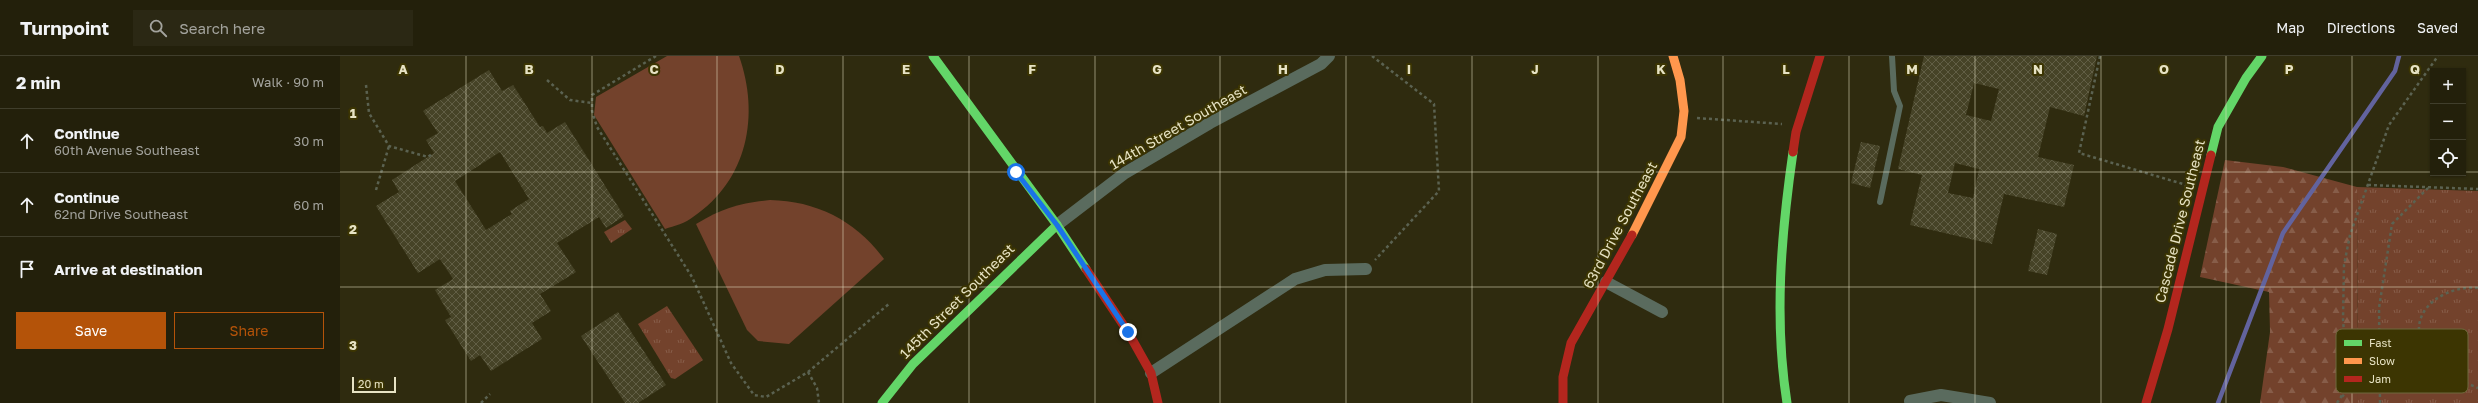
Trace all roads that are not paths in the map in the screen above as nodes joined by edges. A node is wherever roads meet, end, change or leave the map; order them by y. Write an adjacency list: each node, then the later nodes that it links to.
1 (934, 56): 8 (street)
2 (1673, 56): 10 (street, 63rd Drive Southeast)
3 (1820, 56): 17 (street)
4 (1892, 56): 7 (lane)
5 (2262, 56): 19 (street, Cascade Drive Southeast)
6 (1325, 60): 8 (street, 144th Street Southeast)
7 (1880, 202)
8 (1057, 225): 12 (street); 14 (street, 145th Street Southeast)
9 (1366, 269): 12 (street)
10 (1606, 282): 11 (street); 16 (street, 63rd Drive Southeast)
11 (1662, 312)
12 (1151, 374): 15 (street)
13 (1910, 401): 18 (street)
14 (882, 403)
15 (1158, 403)
16 (1563, 403)
17 (1787, 403)
18 (1990, 403)
19 (2146, 403)

